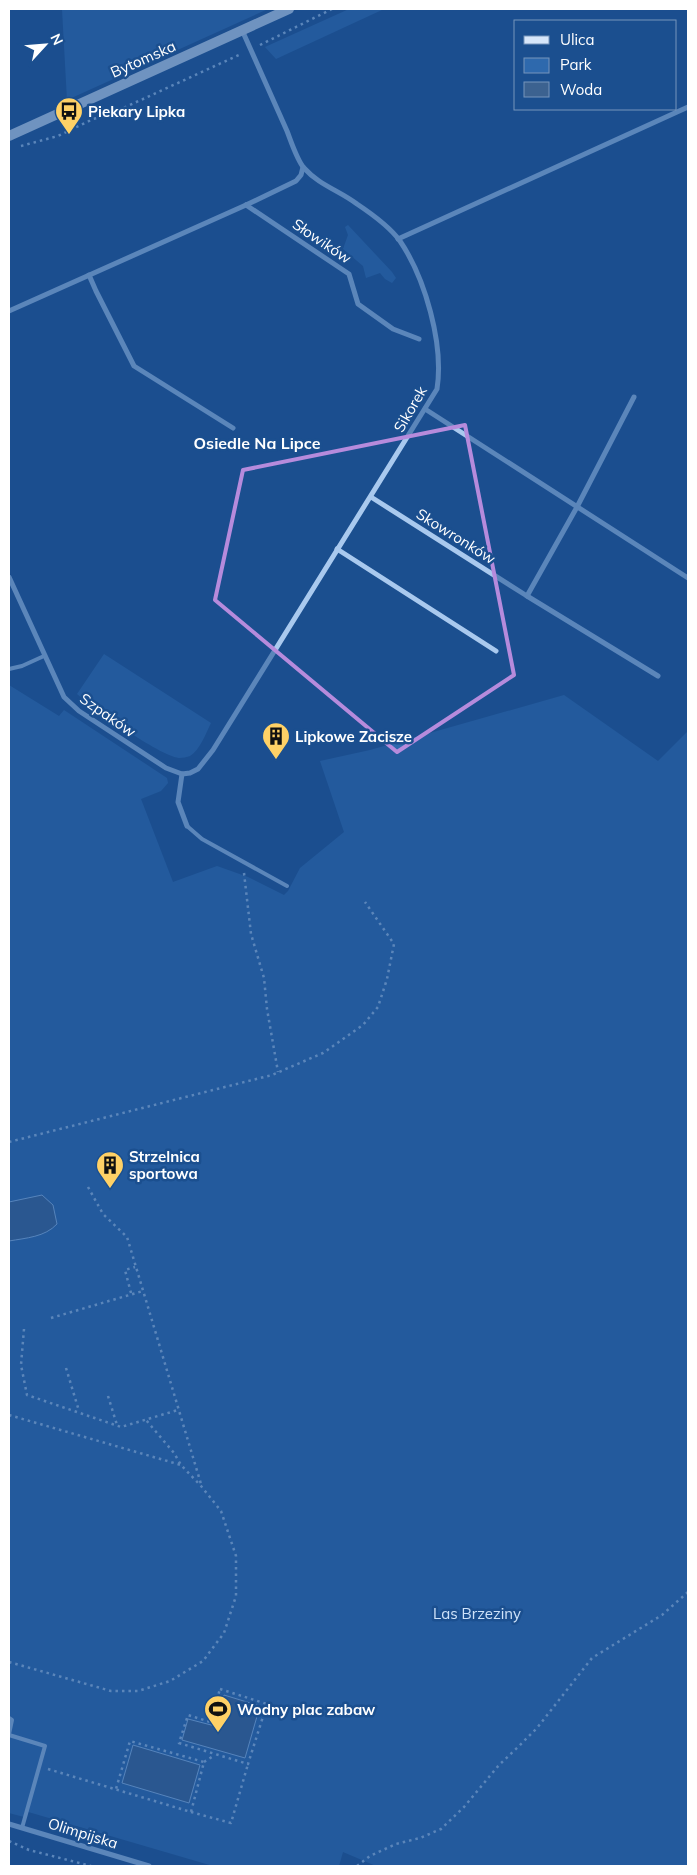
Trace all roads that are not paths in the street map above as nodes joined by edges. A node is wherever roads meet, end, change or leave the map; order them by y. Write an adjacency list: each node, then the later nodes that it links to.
1 (289, 9): 2 (street, Bytomska)
2 (242, 30): 4 (street, Bytomska); 5 (street, Sikorek)
3 (688, 107): 7 (street)
4 (9, 136)
5 (303, 167): 6 (street); 7 (street, Sikorek)
6 (246, 205): 8 (street); 10 (street, Słowików)
7 (398, 239): 12 (street, Sikorek)
8 (90, 275): 9 (street); 13 (street)
9 (9, 311)
10 (419, 339)
11 (634, 397): 15 (street)
12 (426, 410): 14 (street, Sikorek); 15 (street)
13 (233, 428)
14 (371, 497): 16 (street, Sikorek); 19 (street, Skowronków)
15 (577, 507): 18 (street); 19 (street)
16 (338, 549): 20 (street); 24 (street, Sikorek)
17 (9, 577): 21 (street, Szpaków)
18 (688, 578)
19 (527, 596): 23 (street, Skowronków)
20 (496, 651)
21 (44, 656): 22 (lane); 24 (street, Szpaków)
22 (9, 669)
23 (658, 676)
24 (182, 774): 25 (street)
25 (187, 826): 26 (lane)
26 (287, 886)
27 (9, 1718): 28 (lane)
28 (9, 1734): 30 (lane)
29 (9, 1824): 30 (street, Olimpijska)
30 (22, 1828): 31 (street, Olimpijska)
31 (149, 1866)

